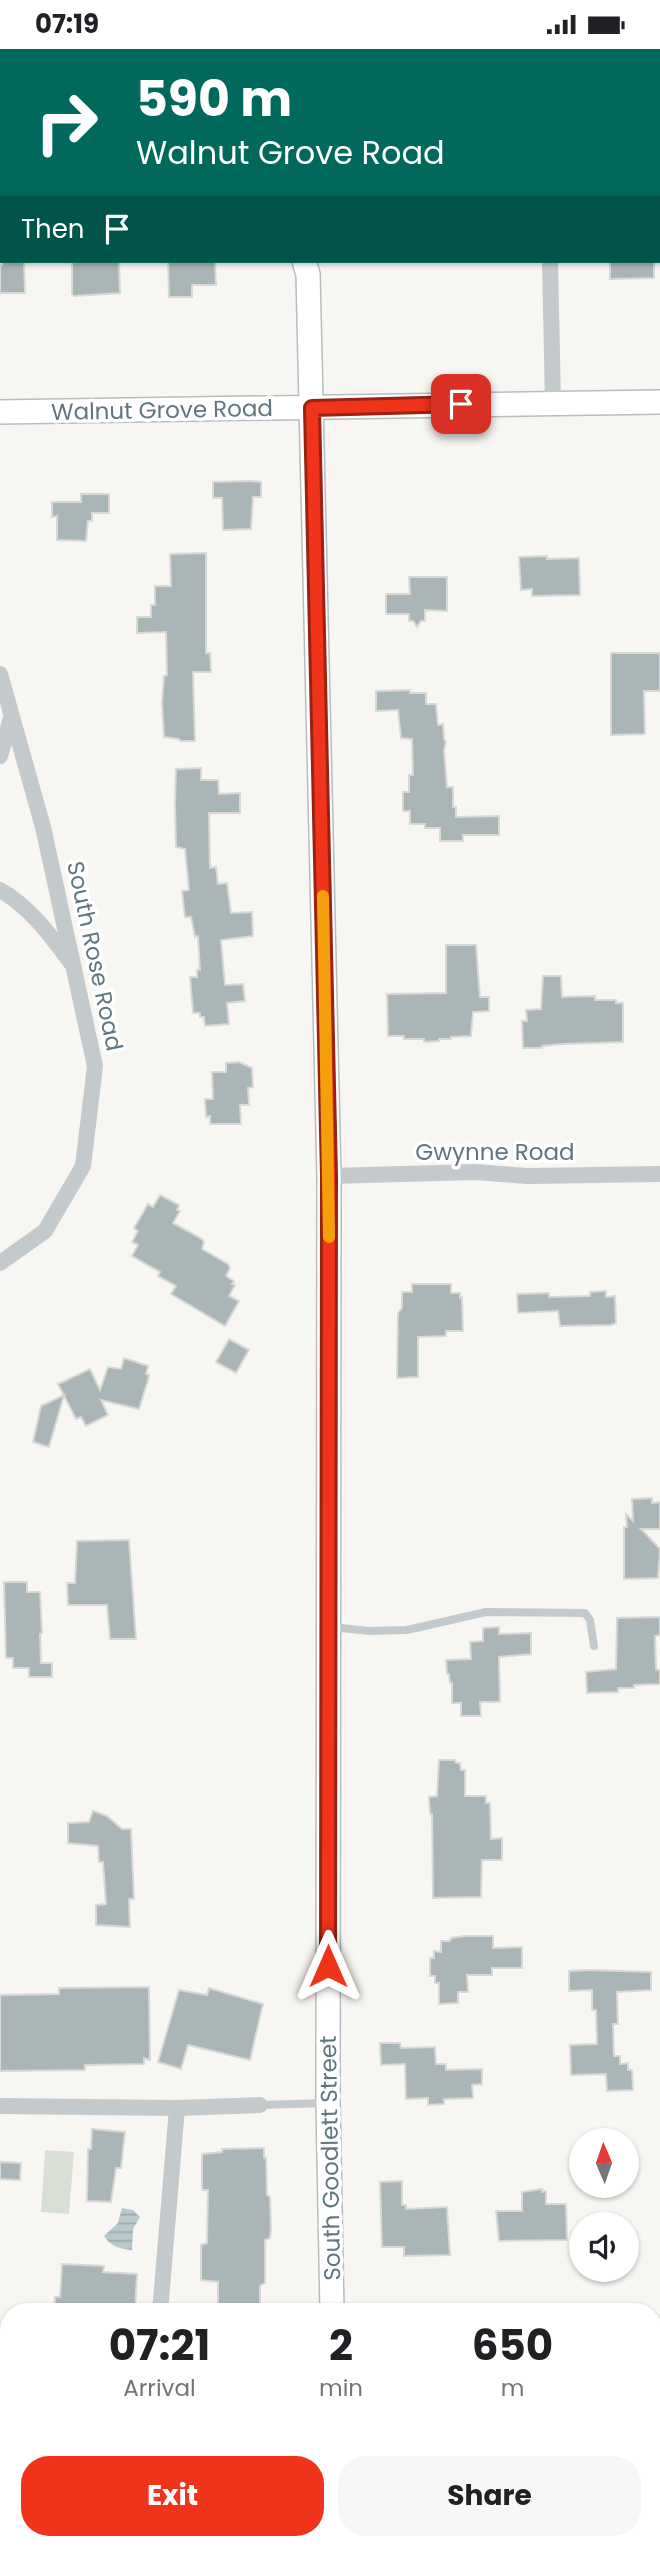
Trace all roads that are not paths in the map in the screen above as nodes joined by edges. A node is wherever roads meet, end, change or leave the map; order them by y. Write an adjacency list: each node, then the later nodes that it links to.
1 (305, 263): 5 (main road, South Goodlett Street)
2 (550, 263): 3 (street)
3 (553, 402): 4 (main road, Walnut Grove Road); 5 (main road, Walnut Grove Road)
4 (660, 402)
5 (312, 408): 6 (main road, Walnut Grove Road); 13 (main road, South Goodlett Street)
6 (0, 412)
7 (0, 674): 8 (street, South Rose Road)
8 (12, 716): 9 (street); 11 (street, South Rose Road)
9 (0, 755)
10 (0, 890): 11 (street)
11 (76, 969): 14 (street, South Rose Road)
12 (660, 1174): 13 (street, Gwynne Road)
13 (329, 1176): 15 (main road, South Goodlett Street)
14 (0, 1263)
15 (328, 1627): 16 (lane); 17 (main road, South Goodlett Street)
16 (594, 1646)
17 (328, 2103): 18 (lane); 22 (main road, South Goodlett Street)
18 (260, 2105): 20 (street)
19 (0, 2106): 20 (street)
20 (177, 2108): 21 (street)
21 (161, 2303)
22 (332, 2303)

